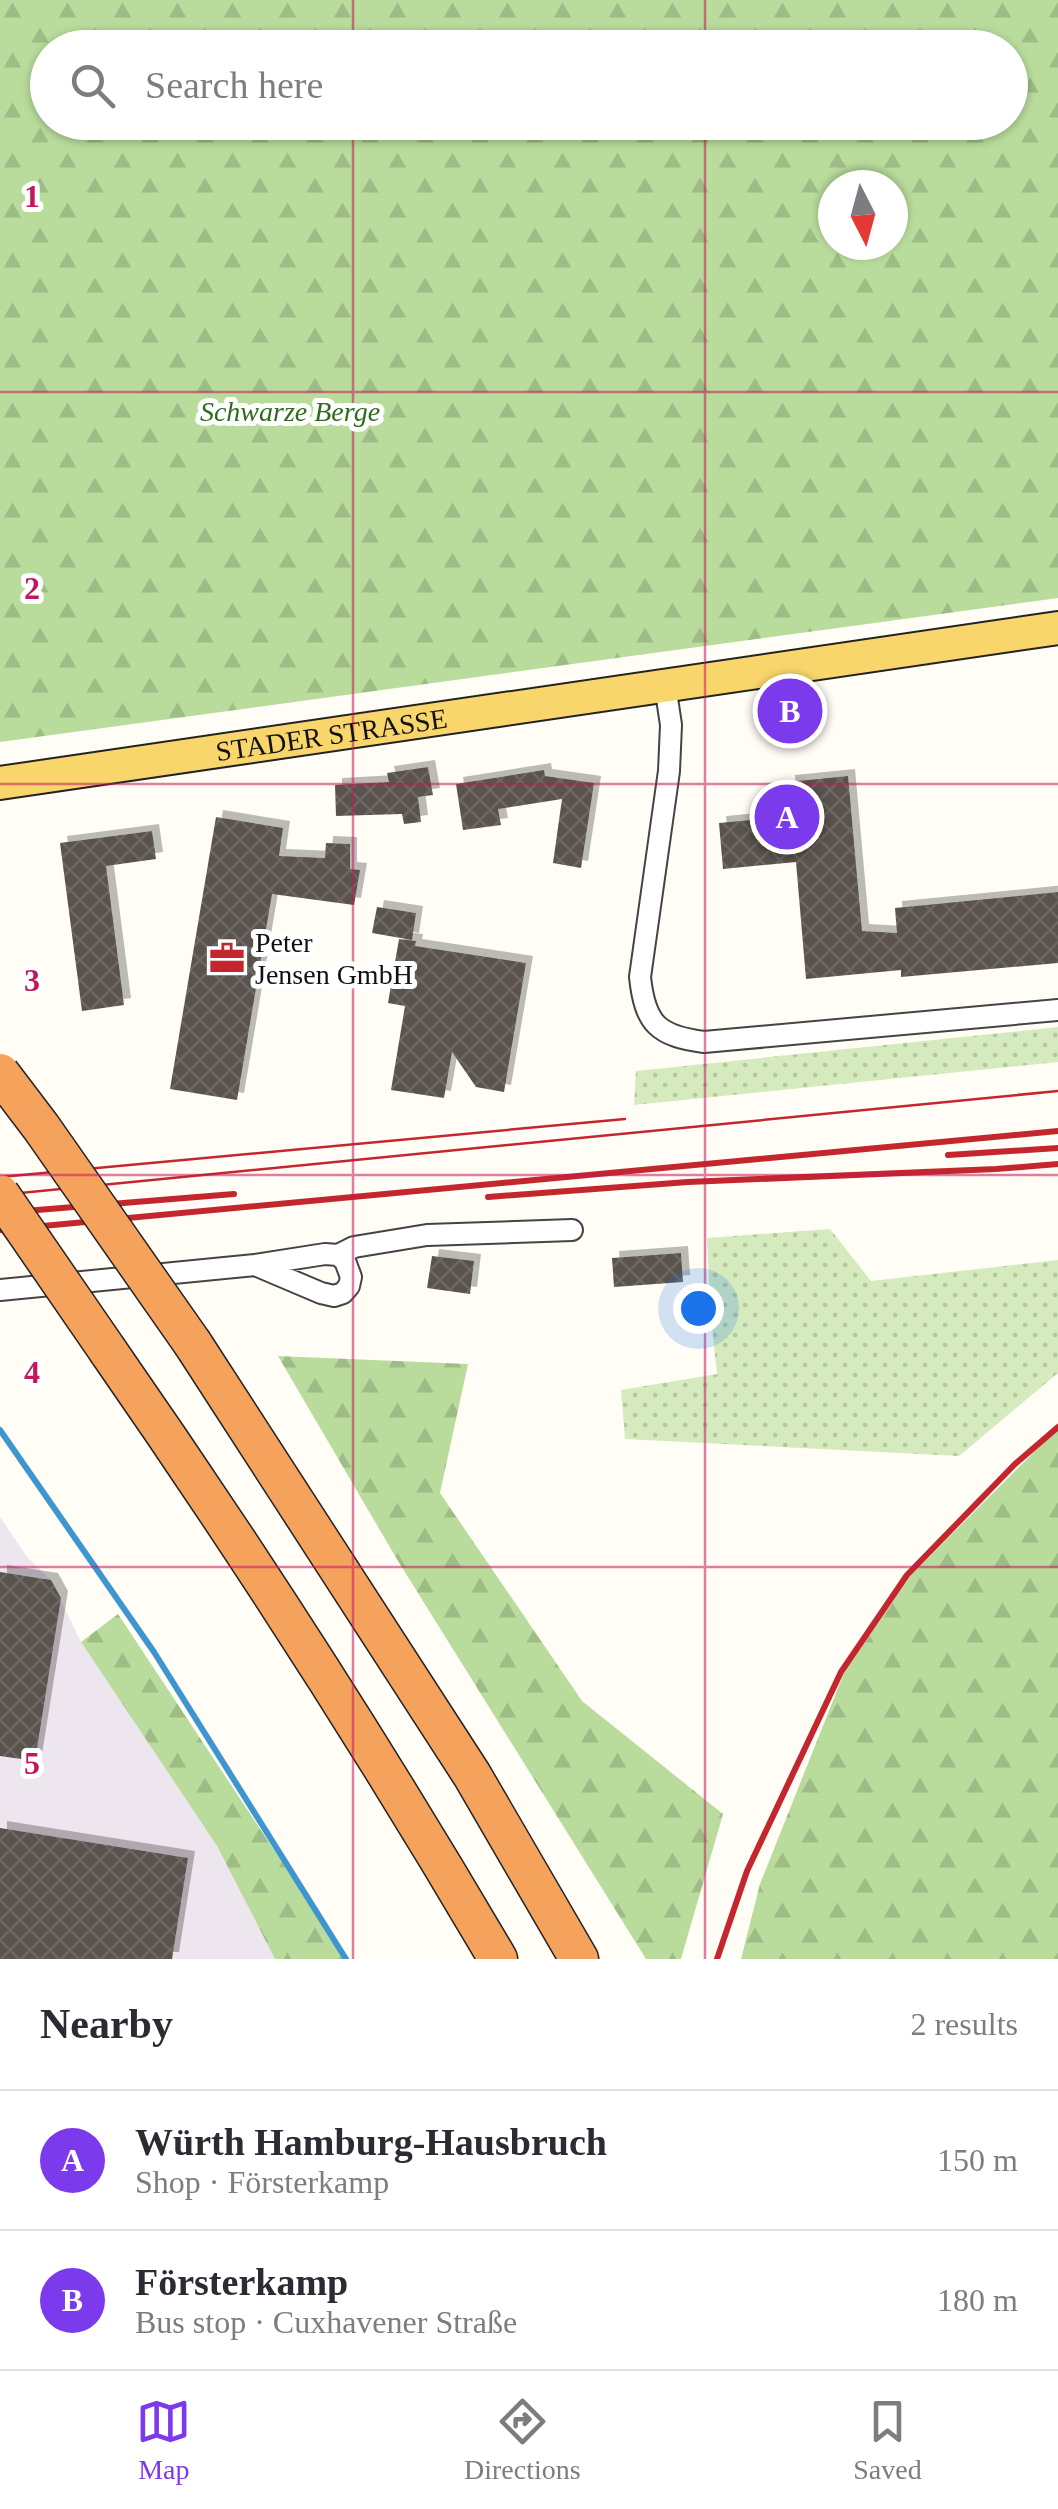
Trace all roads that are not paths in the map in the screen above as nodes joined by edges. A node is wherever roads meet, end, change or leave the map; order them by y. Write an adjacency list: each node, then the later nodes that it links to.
1 (1058, 628): 2 (main road, STADER STRASSE)
2 (665, 685): 3 (main road, STADER STRASSE); 4 (street)
3 (0, 784)
4 (1058, 1010)
5 (0, 1073): 12 (highway, bridge)
6 (0, 1194): 11 (highway, bridge)
7 (572, 1230): 8 (street)
8 (338, 1255): 9 (street); 9 (street)
9 (256, 1265): 10 (street)
10 (0, 1290)
11 (498, 1959)
12 (579, 1959)

